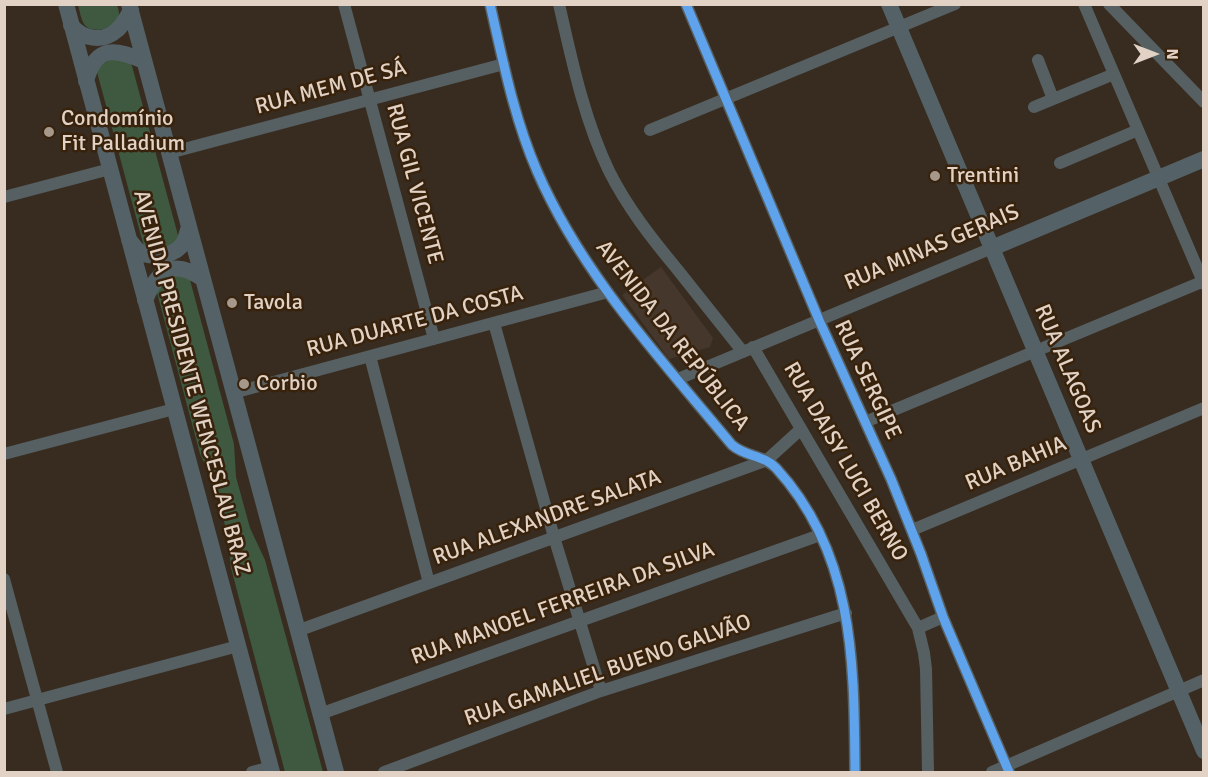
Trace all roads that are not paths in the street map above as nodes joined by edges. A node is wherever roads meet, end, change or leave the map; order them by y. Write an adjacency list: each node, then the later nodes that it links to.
1 (66, 4): 11 (main road, AVENIDA PRESIDENTE WENCESLAU BRAZ)
2 (344, 4): 20 (street, RUA GIL VICENTE)
3 (490, 4): 15 (street, AVENIDA DA REPÚBLICA)
4 (559, 4): 41 (street, RUA DAISY LUCI BERNO)
5 (686, 4): 18 (street, RUA SERGIPE)
6 (889, 4): 12 (main road, RUA ALAGOAS)
7 (955, 4): 12 (street)
8 (1084, 4): 16 (street)
9 (1109, 4): 21 (street)
10 (130, 7): 11 (main road); 14 (main road, AVENIDA PRESIDENTE WENCESLAU BRAZ)
11 (71, 25): 17 (main road, AVENIDA PRESIDENTE WENCESLAU BRAZ)
12 (899, 28): 18 (street); 33 (main road, RUA ALAGOAS)
13 (1038, 60): 19 (street)
14 (144, 61): 17 (main road); 25 (main road, AVENIDA PRESIDENTE WENCESLAU BRAZ)
15 (504, 64): 20 (street, RUA MEM DE SÁ); 36 (street, AVENIDA DA REPÚBLICA)
16 (1114, 74): 19 (street); 24 (street)
17 (86, 81): 28 (main road, AVENIDA PRESIDENTE WENCESLAU BRAZ)
18 (726, 99): 23 (street); 38 (street, RUA SERGIPE)
19 (1053, 99): 22 (street)
20 (370, 100): 25 (street, RUA MEM DE SÁ); 40 (street, RUA GIL VICENTE)
21 (1203, 102)
22 (1034, 107)
23 (650, 130)
24 (1138, 130): 27 (street); 29 (street)
25 (169, 153): 31 (main road, AVENIDA PRESIDENTE WENCESLAU BRAZ)
26 (1203, 159): 29 (main road, RUA MINAS GERAIS)
27 (1060, 163)
28 (110, 169): 30 (street); 32 (main road, AVENIDA PRESIDENTE WENCESLAU BRAZ)
29 (1158, 178): 33 (main road, RUA MINAS GERAIS); 35 (street)
30 (4, 197)
31 (189, 228): 32 (main road); 34 (main road, AVENIDA PRESIDENTE WENCESLAU BRAZ)
32 (129, 239): 37 (main road, AVENIDA PRESIDENTE WENCESLAU BRAZ)
33 (992, 248): 38 (street, RUA MINAS GERAIS); 42 (main road, RUA ALAGOAS)
34 (203, 279): 37 (main road); 45 (main road, AVENIDA PRESIDENTE WENCESLAU BRAZ)
35 (1203, 282): 42 (street)
36 (608, 292): 39 (street, RUA DUARTE DA COSTA); 44 (street, AVENIDA DA REPÚBLICA)
37 (145, 300): 47 (main road, AVENIDA PRESIDENTE WENCESLAU BRAZ)
38 (819, 320): 41 (street, RUA MINAS GERAIS); 48 (street, RUA SERGIPE)
39 (494, 323): 40 (street, RUA DUARTE DA COSTA); 55 (street)
40 (434, 339): 43 (street, RUA DUARTE DA COSTA)
41 (748, 350): 44 (street, RUA MINAS GERAIS); 49 (street, RUA DAISY LUCI BERNO)
42 (1035, 351): 48 (street); 52 (main road, RUA ALAGOAS)
43 (370, 356): 45 (street, RUA DUARTE DA COSTA); 57 (street)
44 (678, 379): 51 (street, AVENIDA DA REPÚBLICA)
45 (234, 393): 62 (main road, AVENIDA PRESIDENTE WENCESLAU BRAZ)
46 (1203, 408): 52 (street, RUA BAHIA)
47 (174, 409): 50 (street); 63 (main road, AVENIDA PRESIDENTE WENCESLAU BRAZ)
48 (865, 422): 53 (street, RUA SERGIPE)
49 (801, 429): 51 (street, RUA ALEXANDRE SALATA); 61 (street, RUA DAISY LUCI BERNO)
50 (4, 454)
51 (767, 460): 54 (street); 55 (street, RUA ALEXANDRE SALATA)
52 (1081, 460): 53 (street, RUA BAHIA); 65 (main road, RUA ALAGOAS)
53 (912, 531): 59 (street, RUA SERGIPE)
54 (820, 535): 58 (street); 60 (street, RUA MANOEL FERREIRA DA SILVA)
55 (554, 537): 57 (street, RUA ALEXANDRE SALATA); 60 (street)
56 (4, 579): 67 (street)
57 (429, 583): 62 (street, RUA ALEXANDRE SALATA)
58 (846, 613): 66 (street, RUA GAMALIEL BUENO GALVÃO); 77 (street)
59 (943, 617): 61 (street); 72 (street, RUA SERGIPE)
60 (579, 621): 66 (street); 69 (street, RUA MANOEL FERREIRA DA SILVA)
61 (918, 628): 78 (street, RUA DAISY LUCI BERNO)
62 (297, 631): 69 (main road, AVENIDA PRESIDENTE WENCESLAU BRAZ)
63 (238, 646): 67 (street); 71 (main road, AVENIDA PRESIDENTE WENCESLAU BRAZ)
64 (1203, 680): 65 (street)
65 (1178, 691): 70 (main road, RUA ALAGOAS); 72 (street)
66 (601, 692): 76 (street, RUA GAMALIEL BUENO GALVÃO)
67 (37, 700): 68 (street); 73 (street)
68 (4, 709)
69 (320, 714): 75 (main road, AVENIDA PRESIDENTE WENCESLAU BRAZ)
70 (1203, 751)
71 (272, 770): 74 (street)
72 (1007, 770): 79 (street)
73 (57, 772)
74 (252, 772)
75 (336, 772)
76 (384, 772)
77 (855, 772)
78 (928, 772)
79 (992, 772)

